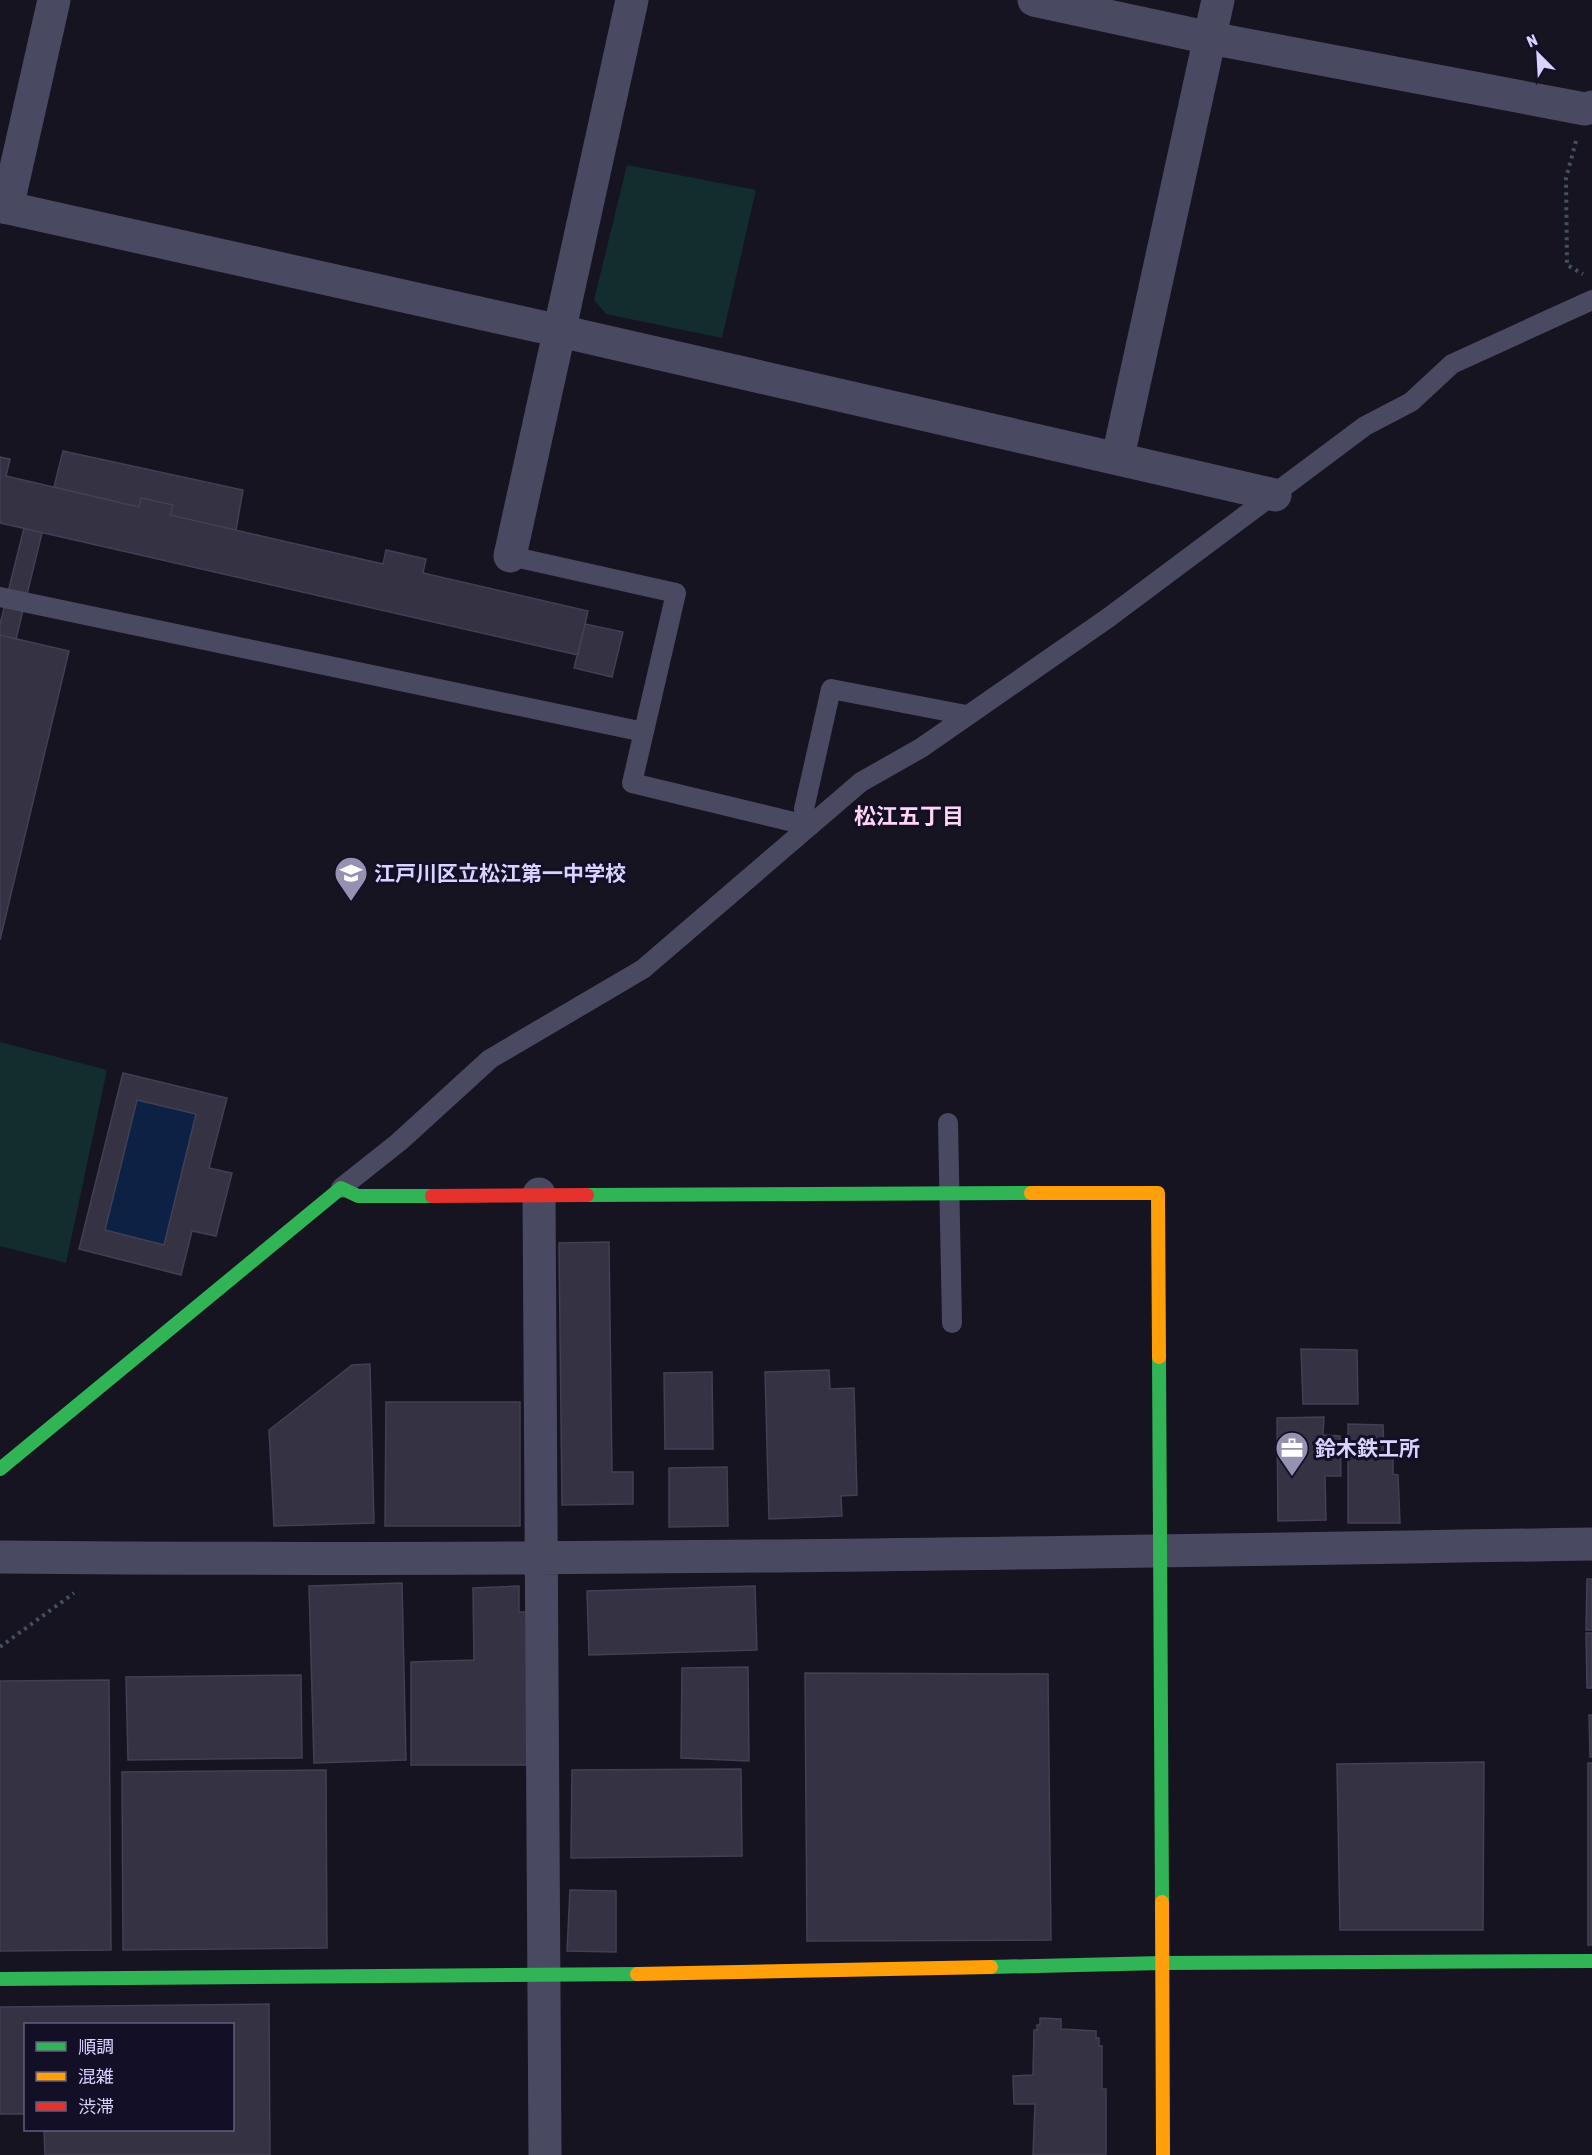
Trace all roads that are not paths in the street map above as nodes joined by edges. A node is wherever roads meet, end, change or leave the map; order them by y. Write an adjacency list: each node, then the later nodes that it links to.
1 (54, 0): 7 (street)
2 (632, 0): 9 (street)
3 (1034, 0): 5 (street)
4 (1218, 0): 5 (street)
5 (1210, 38): 6 (street); 10 (street)
6 (1588, 108)
7 (4, 207): 9 (street)
8 (1592, 300): 11 (lane)
9 (560, 331): 10 (street); 12 (street)
10 (1118, 457): 11 (street)
11 (1275, 495): 14 (lane)
12 (510, 556): 15 (lane)
13 (0, 597): 15 (lane)
14 (966, 715): 16 (lane); 16 (lane)
15 (644, 732): 16 (lane)
16 (810, 826): 18 (lane)
17 (948, 1124): 19 (lane)
18 (341, 1188): 20 (street); 22 (street)
19 (950, 1193): 20 (street); 21 (lane); 24 (street)
20 (539, 1194): 26 (street)
21 (952, 1323)
22 (0, 1469)
23 (1592, 1544): 24 (street)
24 (1160, 1551): 26 (street); 28 (street)
25 (0, 1557): 26 (street)
26 (541, 1557): 29 (street)
27 (1592, 1961): 28 (street)
28 (1162, 1963): 29 (street); 32 (street)
29 (544, 1976): 30 (street); 31 (street)
30 (0, 1979)
31 (545, 2155)
32 (1163, 2155)

